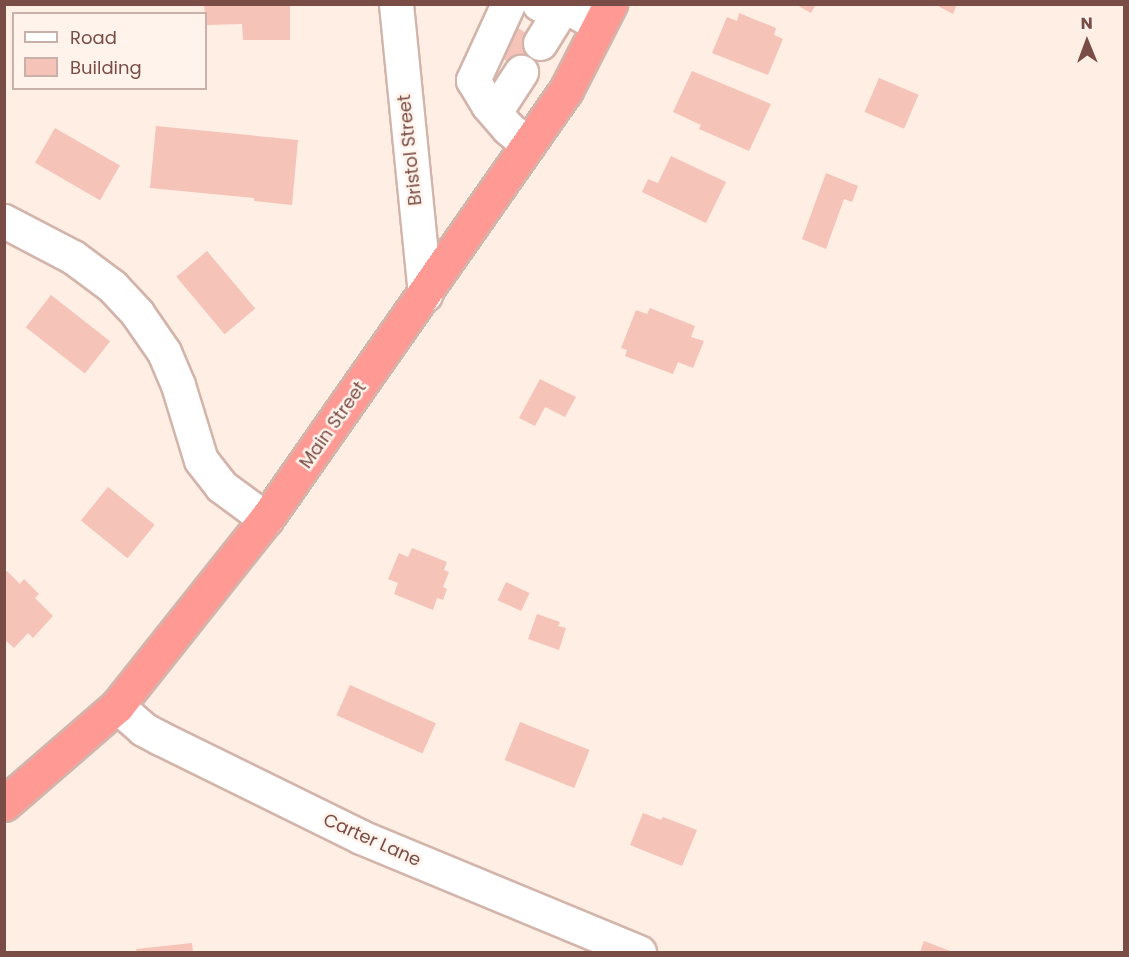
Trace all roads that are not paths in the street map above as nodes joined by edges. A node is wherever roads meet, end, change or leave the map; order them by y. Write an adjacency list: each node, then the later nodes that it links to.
1 (396, 4): 10 (street, Bristol Street)
2 (508, 4): 7 (street)
3 (550, 7): 4 (street); 5 (street)
4 (604, 15): 8 (highway, Main Street)
5 (540, 43)
6 (521, 72): 7 (street)
7 (495, 112): 8 (street)
8 (528, 145): 10 (highway, Main Street)
9 (4, 221): 11 (street)
10 (425, 295): 11 (highway, Main Street)
11 (266, 519): 12 (highway, Main Street)
12 (117, 706): 13 (highway, Main Street); 14 (street, Carter Lane)
13 (4, 804)
14 (639, 952)

